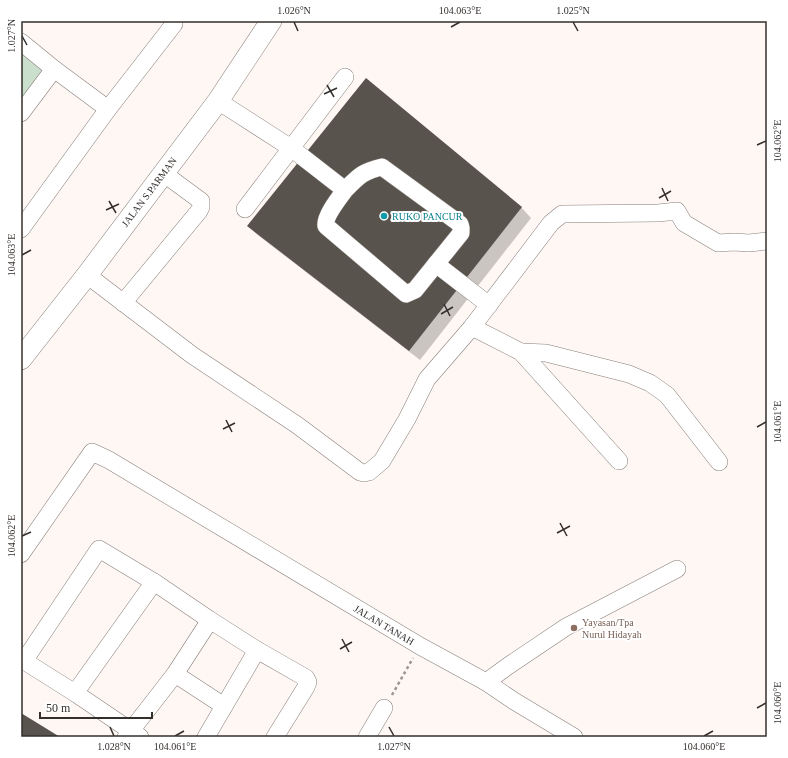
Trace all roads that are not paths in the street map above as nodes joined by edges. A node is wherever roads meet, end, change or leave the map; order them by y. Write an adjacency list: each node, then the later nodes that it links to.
1 (271, 21): 6 (main road, JALAN S.PARMAN)
2 (174, 24): 7 (street)
3 (21, 42): 4 (street)
4 (54, 69): 7 (street); 8 (street)
5 (345, 77): 9 (street)
6 (218, 101): 9 (street); 10 (main road, JALAN S.PARMAN)
7 (108, 110): 13 (street)
8 (21, 113)
9 (291, 148): 11 (street); 12 (street)
10 (163, 173): 16 (main road, JALAN S.PARMAN); 17 (street)
11 (345, 190): 15 (street); 15 (street)
12 (245, 209)
13 (21, 229)
14 (767, 241): 18 (street)
15 (436, 264): 18 (street)
16 (87, 275): 17 (street); 20 (main road, JALAN S.PARMAN)
17 (123, 303): 19 (street)
18 (489, 305): 19 (street)
19 (472, 327): 21 (street)
20 (24, 350)
21 (521, 352): 22 (street); 23 (street)
22 (619, 461)
23 (719, 462)
24 (21, 554): 31 (street, JALAN TANAH)
25 (677, 569): 31 (street)
26 (154, 582): 27 (street); 29 (street); 32 (street)
27 (210, 620): 28 (street); 30 (street)
28 (257, 650): 33 (street); 37 (street)
29 (23, 660): 32 (street)
30 (175, 674): 33 (street); 35 (street)
31 (486, 682): 39 (street, JALAN TANAH)
32 (75, 694): 35 (street)
33 (224, 706): 36 (street)
34 (384, 708): 38 (street)
35 (132, 735)
36 (206, 737)
37 (276, 737)
38 (367, 737)
39 (574, 737)

